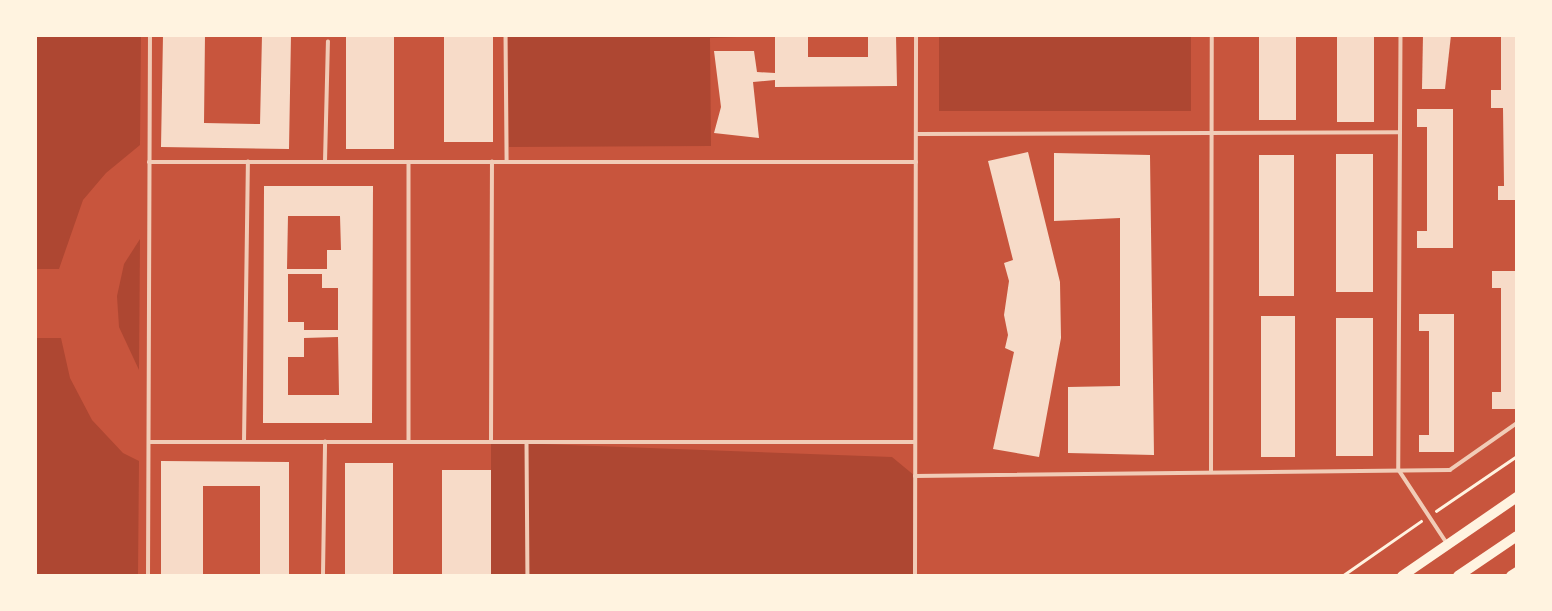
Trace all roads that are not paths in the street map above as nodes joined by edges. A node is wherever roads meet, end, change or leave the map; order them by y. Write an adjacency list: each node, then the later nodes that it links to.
1 (150, 35): 10 (lane)
2 (506, 35): 15 (lane)
3 (916, 35): 8 (lane)
4 (1212, 35): 9 (lane)
5 (1401, 35): 7 (lane)
6 (328, 42): 12 (lane)
7 (1400, 132): 9 (lane); 25 (lane)
8 (916, 134): 9 (lane); 16 (lane)
9 (1212, 134): 26 (lane)
10 (149, 162): 11 (lane); 18 (lane)
11 (248, 162): 12 (lane); 19 (lane)
12 (325, 162): 13 (lane)
13 (409, 162): 14 (lane); 21 (lane)
14 (492, 162): 15 (lane); 22 (lane)
15 (507, 162): 16 (lane)
16 (916, 162): 24 (lane)
17 (1517, 423): 25 (lane)
18 (149, 442): 19 (lane); 33 (lane)
19 (244, 442): 20 (lane)
20 (325, 442): 21 (lane); 32 (lane)
21 (409, 442): 22 (lane)
22 (491, 442): 23 (lane)
23 (527, 442): 24 (lane); 34 (lane)
24 (915, 442): 27 (lane)
25 (1399, 470): 26 (lane); 30 (lane)
26 (1211, 472): 27 (lane)
27 (915, 476): 35 (lane)
28 (1517, 497): 30 (main road)
29 (1517, 536): 37 (main road)
30 (1448, 544): 36 (main road)
31 (1517, 572): 38 (main road)
32 (323, 574)
33 (148, 576)
34 (528, 576)
35 (915, 576)
36 (1402, 576)
37 (1458, 576)
38 (1511, 576)

